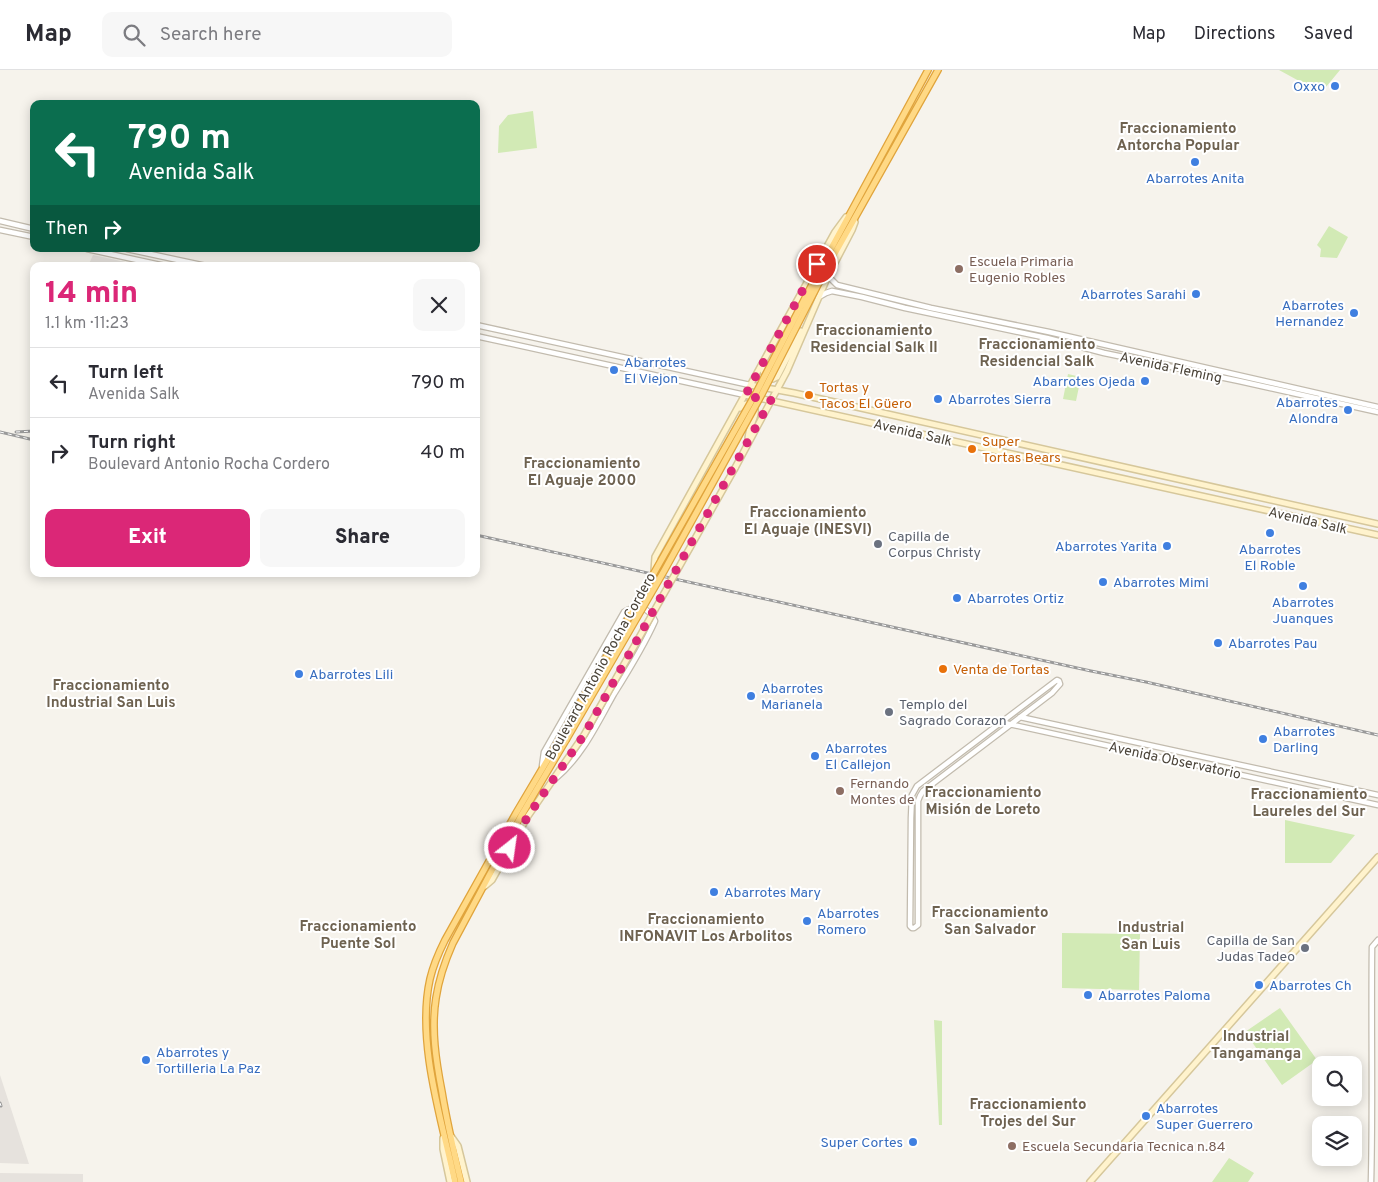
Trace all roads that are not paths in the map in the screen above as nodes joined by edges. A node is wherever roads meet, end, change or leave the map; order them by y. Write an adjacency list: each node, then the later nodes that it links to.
1 (928, 70): 3 (highway)
2 (938, 70): 14 (highway)
3 (852, 209): 14 (highway); 19 (main road)
4 (0, 221): 5 (street)
5 (30, 228)
6 (0, 230): 7 (street)
7 (30, 236)
8 (101, 252): 11 (street)
9 (141, 252): 10 (street)
10 (164, 257): 12 (street); 13 (street)
11 (146, 262)
12 (164, 262)
13 (187, 262)
14 (824, 272): 15 (main road); 25 (street, Avenida Fleming); 32 (highway, Boulevard Antonio Rocha Cordero, bridge); 37 (highway, Boulevard Antonio Rocha Cordero, bridge)
15 (819, 297): 16 (main road); 27 (street, Avenida Fleming)
16 (810, 317): 19 (main road); 21 (main road)
17 (480, 326): 20 (street, Avenida Salk)
18 (480, 337): 22 (street, Avenida Salk)
19 (769, 352): 20 (main road)
20 (750, 385): 21 (main road, Avenida Salk); 22 (main road)
21 (777, 390): 23 (main road); 24 (main road, Avenida Salk)
22 (745, 396): 23 (main road, Avenida Salk); 26 (main road)
23 (771, 400): 28 (main road, Avenida Salk); 29 (main road)
24 (830, 401): 28 (main road); 30 (main road, Avenida Salk)
25 (1378, 407)
26 (737, 411): 29 (main road); 32 (main road)
27 (1378, 412)
28 (828, 413): 31 (main road, Avenida Salk)
29 (747, 446): 39 (main road, bridge)
30 (1378, 524)
31 (1378, 535)
32 (654, 572): 37 (highway, Boulevard Antonio Rocha Cordero, bridge)
33 (1011, 714): 34 (street, Avenida Observatorio); 34 (street); 35 (street)
34 (1020, 716): 36 (street); 40 (street, Avenida Observatorio)
35 (1000, 722): 36 (street, Avenida Observatorio); 36 (street)
36 (1010, 724): 41 (street, Avenida Observatorio)
37 (563, 739): 38 (highway, Boulevard Antonio Rocha Cordero); 43 (highway, Boulevard Antonio Rocha Cordero)
38 (542, 770): 39 (street); 45 (highway, Boulevard Antonio Rocha Cordero)
39 (552, 781): 43 (main road)
40 (1378, 795)
41 (1378, 805)
42 (1378, 857): 51 (main road)
43 (484, 886): 45 (highway, Boulevard Antonio Rocha Cordero)
44 (1378, 940): 52 (street)
45 (446, 1134): 46 (highway, Boulevard Antonio Rocha Cordero); 47 (main road, Boulevard Antonio Rocha Cordero); 50 (main road, Boulevard Antonio Rocha Cordero)
46 (456, 1172): 48 (highway, Boulevard Antonio Rocha Cordero); 49 (highway, Boulevard Antonio Rocha Cordero)
47 (450, 1182)
48 (455, 1182)
49 (461, 1182)
50 (467, 1182)
51 (1090, 1182)
52 (1371, 1182)

